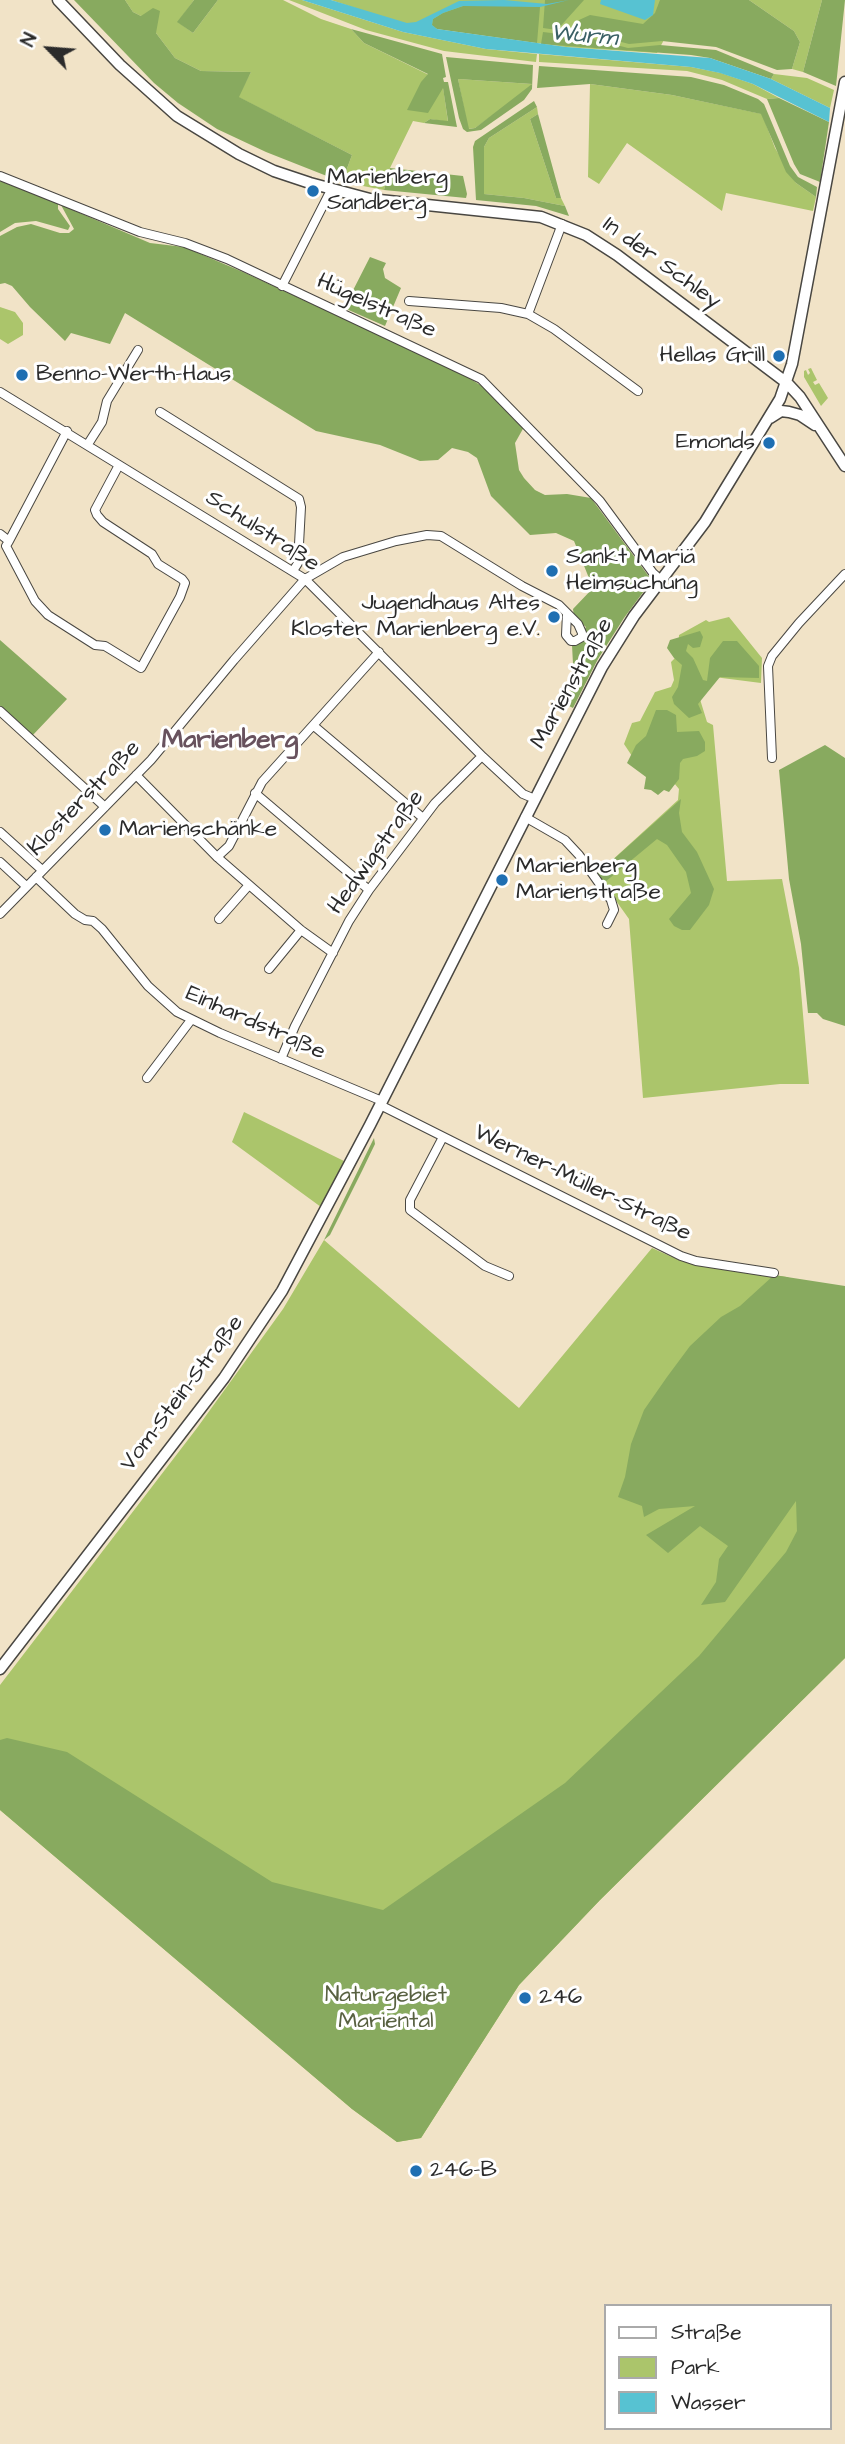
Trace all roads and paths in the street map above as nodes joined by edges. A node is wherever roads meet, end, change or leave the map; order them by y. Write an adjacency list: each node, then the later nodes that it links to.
1 (58, 0): 4 (main road, In der Schley)
2 (845, 82): 12 (main road, Marienstraße)
3 (0, 176): 6 (street, Hügelstraße)
4 (331, 190): 5 (main road, In der Schley); 6 (street)
5 (562, 224): 8 (street); 12 (main road, In der Schley)
6 (282, 286): 27 (street, Hügelstraße)
7 (410, 301): 8 (street)
8 (528, 314): 13 (street)
9 (138, 350): 11 (street)
10 (121, 355): 11 (street)
11 (131, 361): 19 (street)
12 (787, 383): 16 (main road, Marienstraße); 17 (main road, In der Schley)
13 (638, 391)
14 (0, 392): 18 (street, Schulstraße)
15 (160, 412): 24 (street)
16 (764, 425): 17 (main road); 27 (main road, Marienstraße)
17 (820, 428): 21 (main road, In der Schley)
18 (67, 431): 19 (street, Schulstraße); 23 (street)
19 (88, 444): 20 (street, Schulstraße)
20 (119, 465): 23 (street); 24 (street, Schulstraße)
21 (845, 466)
22 (0, 534): 23 (street)
23 (9, 541)
24 (293, 571): 26 (street, Schulstraße)
25 (845, 574): 33 (street)
26 (305, 579): 28 (street, Klosterstraße); 29 (street, Schulstraße); 34 (street, Klosterstraße)
27 (662, 581): 36 (main road, Marienstraße)
28 (566, 613)
29 (379, 652): 31 (street); 32 (street, Schulstraße)
30 (0, 711): 37 (street)
31 (314, 726): 35 (street); 39 (street)
32 (482, 756): 36 (street, Schulstraße); 39 (street, Hedwigstraße)
33 (772, 758)
34 (136, 775): 37 (street, Klosterstraße); 41 (street)
35 (254, 793): 41 (street); 47 (street)
36 (535, 799): 38 (main road, Marienstraße)
37 (105, 807): 43 (street, Klosterstraße)
38 (525, 817): 50 (street); 57 (main road, Marienstraße)
39 (423, 818): 47 (street, Hedwigstraße)
40 (0, 832): 43 (street)
41 (217, 857): 45 (street)
42 (0, 862): 46 (street)
43 (42, 870): 44 (street, Klosterstraße)
44 (36, 877): 46 (street, Klosterstraße); 54 (street, Einhardstraße)
45 (249, 884): 49 (street); 51 (street)
46 (26, 886): 48 (street, Klosterstraße)
47 (369, 890): 52 (street, Hedwigstraße)
48 (0, 914)
49 (219, 919)
50 (607, 924)
51 (302, 930): 52 (street); 53 (street)
52 (333, 953): 55 (street, Hedwigstraße)
53 (269, 970)
54 (191, 1020): 55 (street, Einhardstraße); 56 (street)
55 (281, 1059): 57 (street, Einhardstraße)
56 (146, 1078)
57 (381, 1103): 58 (main road, Marienstraße); 59 (street, Werner-Müller-Straße)
58 (370, 1125): 62 (main road, Vom-Stein-Straße)
59 (443, 1137): 60 (street, Werner-Müller-Straße); 61 (street)
60 (774, 1273)
61 (509, 1276)
62 (0, 1669)

